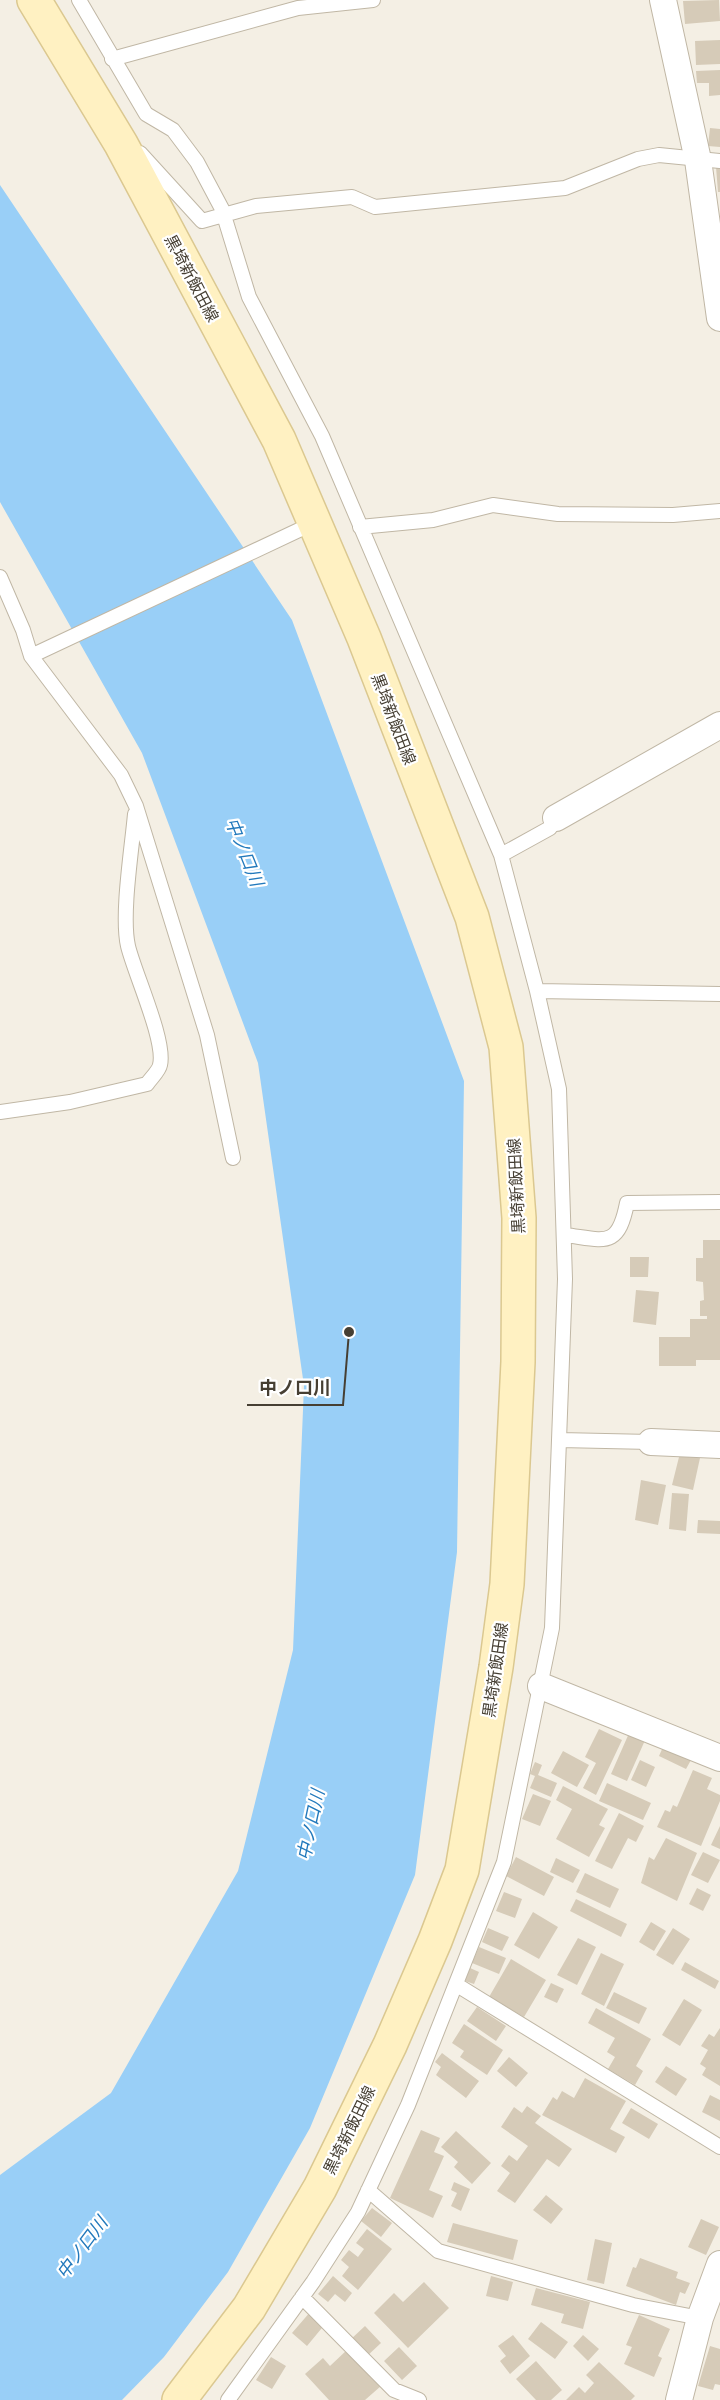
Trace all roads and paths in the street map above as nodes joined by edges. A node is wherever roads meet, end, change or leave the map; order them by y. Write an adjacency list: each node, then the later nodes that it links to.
1 (34, 0): 6 (main road, 黒埼新飯田線)
2 (79, 0): 5 (lane)
3 (373, 0): 5 (lane)
4 (663, 0): 7 (street)
5 (112, 59): 8 (lane)
6 (121, 144): 8 (lane); 11 (main road, 黒埼新飯田線)
7 (709, 160): 8 (lane); 9 (street)
8 (224, 214): 12 (lane)
9 (720, 318)
10 (720, 511): 12 (lane)
11 (310, 526): 14 (lane); 36 (main road, 黒埼新飯田線)
12 (360, 527): 18 (lane)
13 (0, 577): 14 (lane)
14 (31, 656): 16 (lane)
15 (720, 725): 17 (street)
16 (136, 806): 21 (lane); 22 (lane)
17 (556, 818): 18 (lane)
18 (501, 855): 19 (lane)
19 (537, 991): 20 (lane); 24 (lane)
20 (720, 994)
21 (0, 1112)
22 (233, 1158)
23 (720, 1202): 24 (lane)
24 (565, 1235): 25 (lane)
25 (560, 1440): 26 (lane); 28 (lane)
26 (651, 1442): 27 (street)
27 (720, 1445)
28 (541, 1686): 29 (street); 30 (lane)
29 (720, 1758)
30 (457, 1985): 31 (lane); 32 (lane)
31 (720, 2147)
32 (368, 2190): 34 (lane); 35 (lane)
33 (720, 2264): 35 (street)
34 (302, 2297): 37 (lane); 38 (lane)
35 (710, 2324): 39 (street)
36 (179, 2400)
37 (228, 2400)
38 (419, 2400)
39 (679, 2400)

